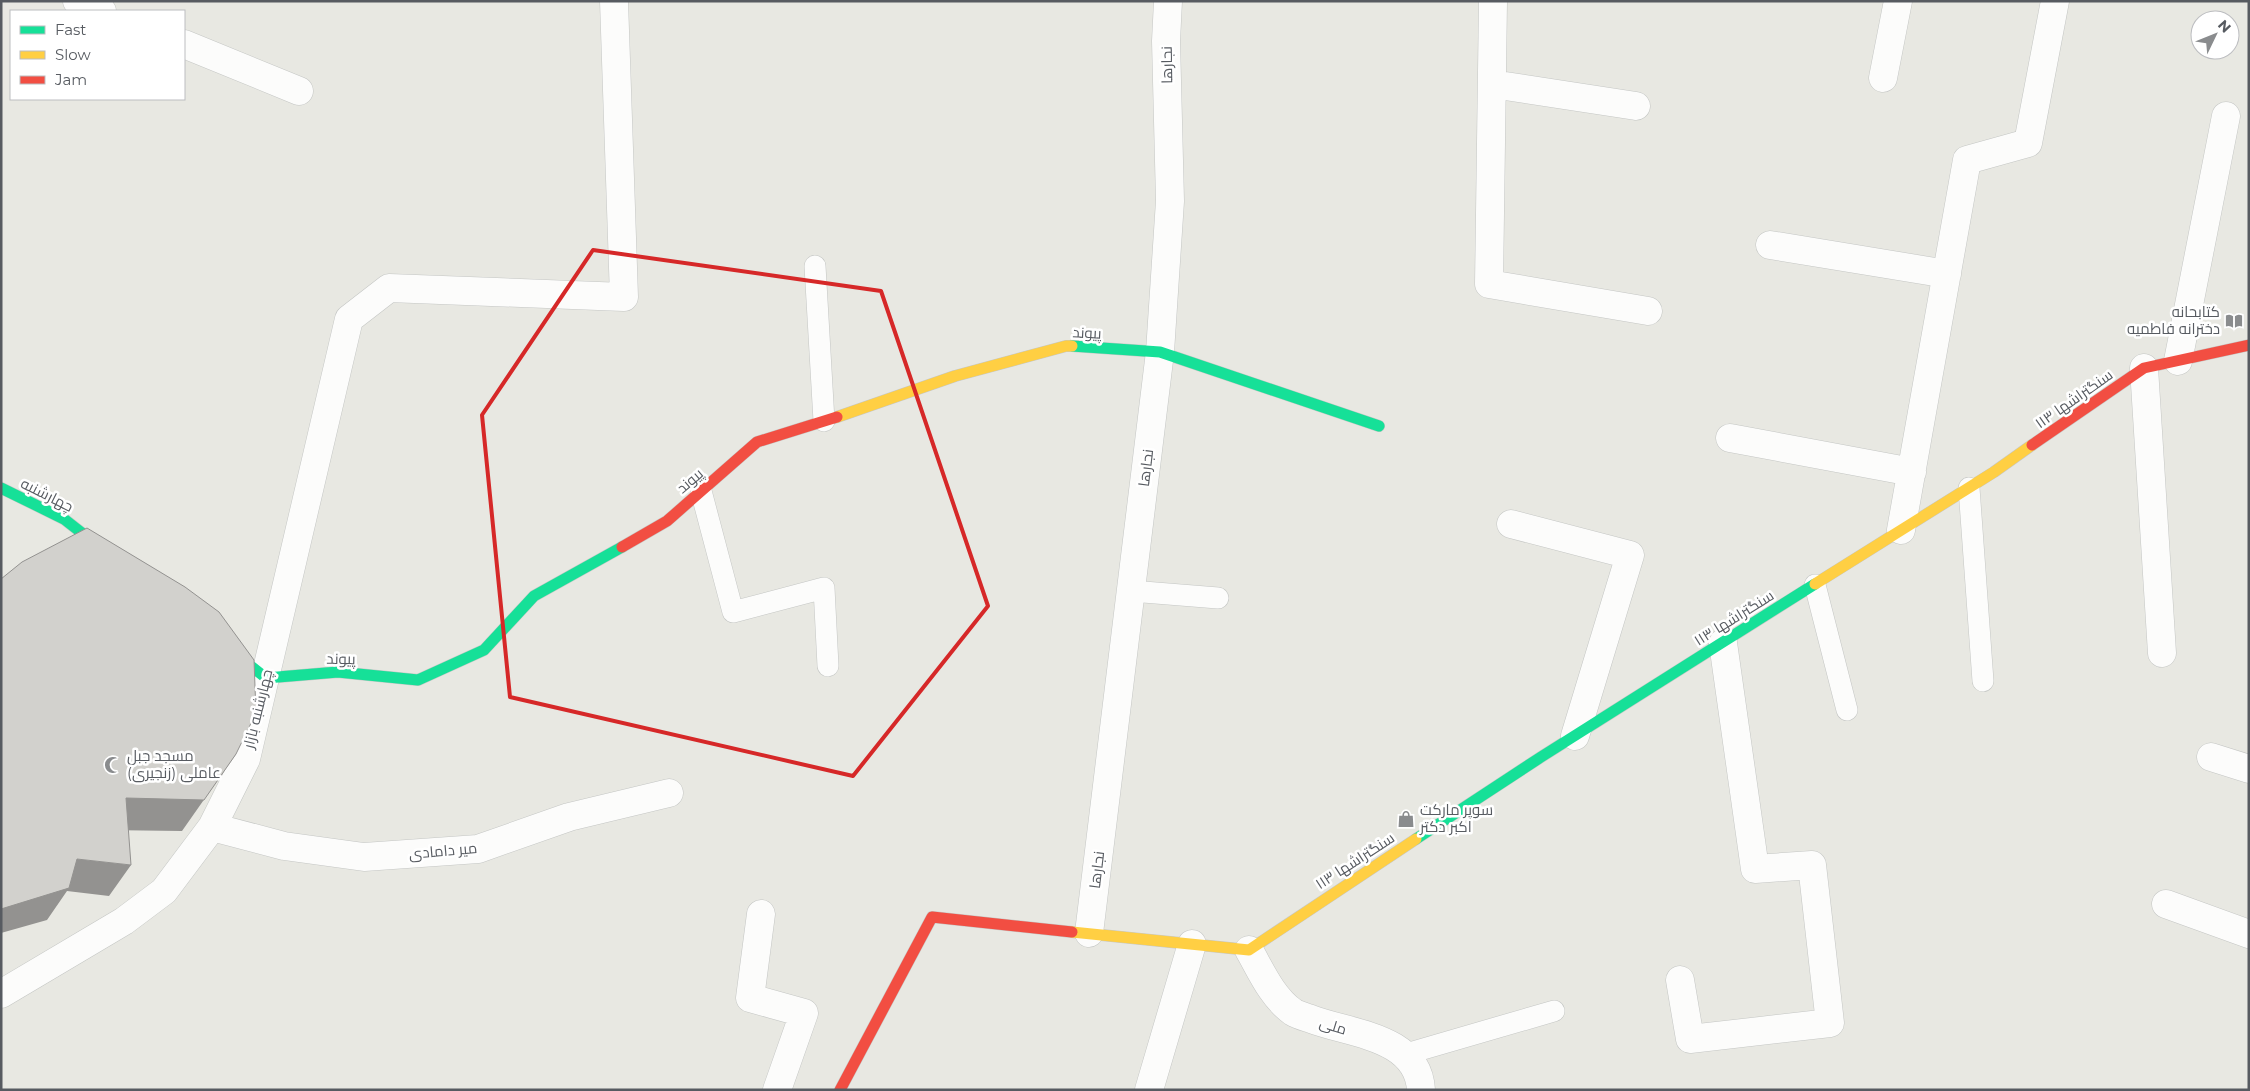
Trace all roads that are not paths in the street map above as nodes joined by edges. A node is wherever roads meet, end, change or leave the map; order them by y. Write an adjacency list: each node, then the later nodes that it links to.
1 (614, 1): 37 (street, چهارشنبه بازار)
2 (1168, 1): 17 (street, نجارها)
3 (1493, 1): 8 (street)
4 (1898, 1): 7 (street)
5 (2054, 1): 14 (street)
6 (185, 44): 9 (street)
7 (1883, 78)
8 (1492, 84): 10 (street); 15 (street)
9 (299, 91)
10 (1636, 106)
11 (2226, 116): 18 (street)
12 (1770, 245): 14 (street)
13 (815, 266): 20 (lane)
14 (1947, 274): 23 (street)
15 (1648, 311)
16 (2249, 345): 18 (street, سنگتراشها ۱۱۳)
17 (1160, 352): 20 (street, پیوند); 21 (street, پیوند); 31 (street, نجارها)
18 (2178, 360): 19 (street, سنگتراشها ۱۱۳)
19 (2144, 368): 25 (street, سنگتراشها ۱۱۳); 35 (street)
20 (824, 421): 26 (street, پیوند)
21 (1379, 426)
22 (1730, 438): 23 (street)
23 (1912, 472): 28 (street)
24 (1, 488): 29 (street, چهارشنبه)
25 (1969, 488): 28 (street, سنگتراشها ۱۱۳); 38 (lane)
26 (701, 491): 36 (lane); 37 (street, پیوند)
27 (1511, 524): 40 (street)
28 (1902, 530): 30 (street, سنگتراشها ۱۱۳)
29 (119, 562)
30 (1815, 585): 34 (street, سنگتراشها ۱۱۳); 39 (lane)
31 (1131, 591): 32 (lane); 47 (street, نجارها)
32 (1218, 598)
33 (212, 635): 37 (street)
34 (1723, 643): 40 (street, سنگتراشها ۱۱۳); 51 (street)
35 (2162, 653)
36 (828, 666)
37 (266, 678): 44 (street, چهارشنبه بازار)
38 (1983, 681)
39 (1847, 710)
40 (1575, 736): 50 (street, سنگتراشها ۱۱۳)
41 (2211, 757): 42 (street)
42 (2249, 768)
43 (669, 793): 44 (street, میر دامادی)
44 (212, 828): 52 (street, چهارشنبه بازار)
45 (2166, 904): 48 (street)
46 (761, 914): 55 (street)
47 (1089, 933): 49 (street); 56 (street)
48 (2249, 934)
49 (1192, 944): 50 (street); 57 (street)
50 (1249, 950): 54 (street, ملی)
51 (1680, 980)
52 (1, 994)
53 (1554, 1011): 54 (lane)
54 (1406, 1054): 58 (street, ملی)
55 (777, 1090)
56 (840, 1090)
57 (1149, 1090)
58 (1421, 1090)

